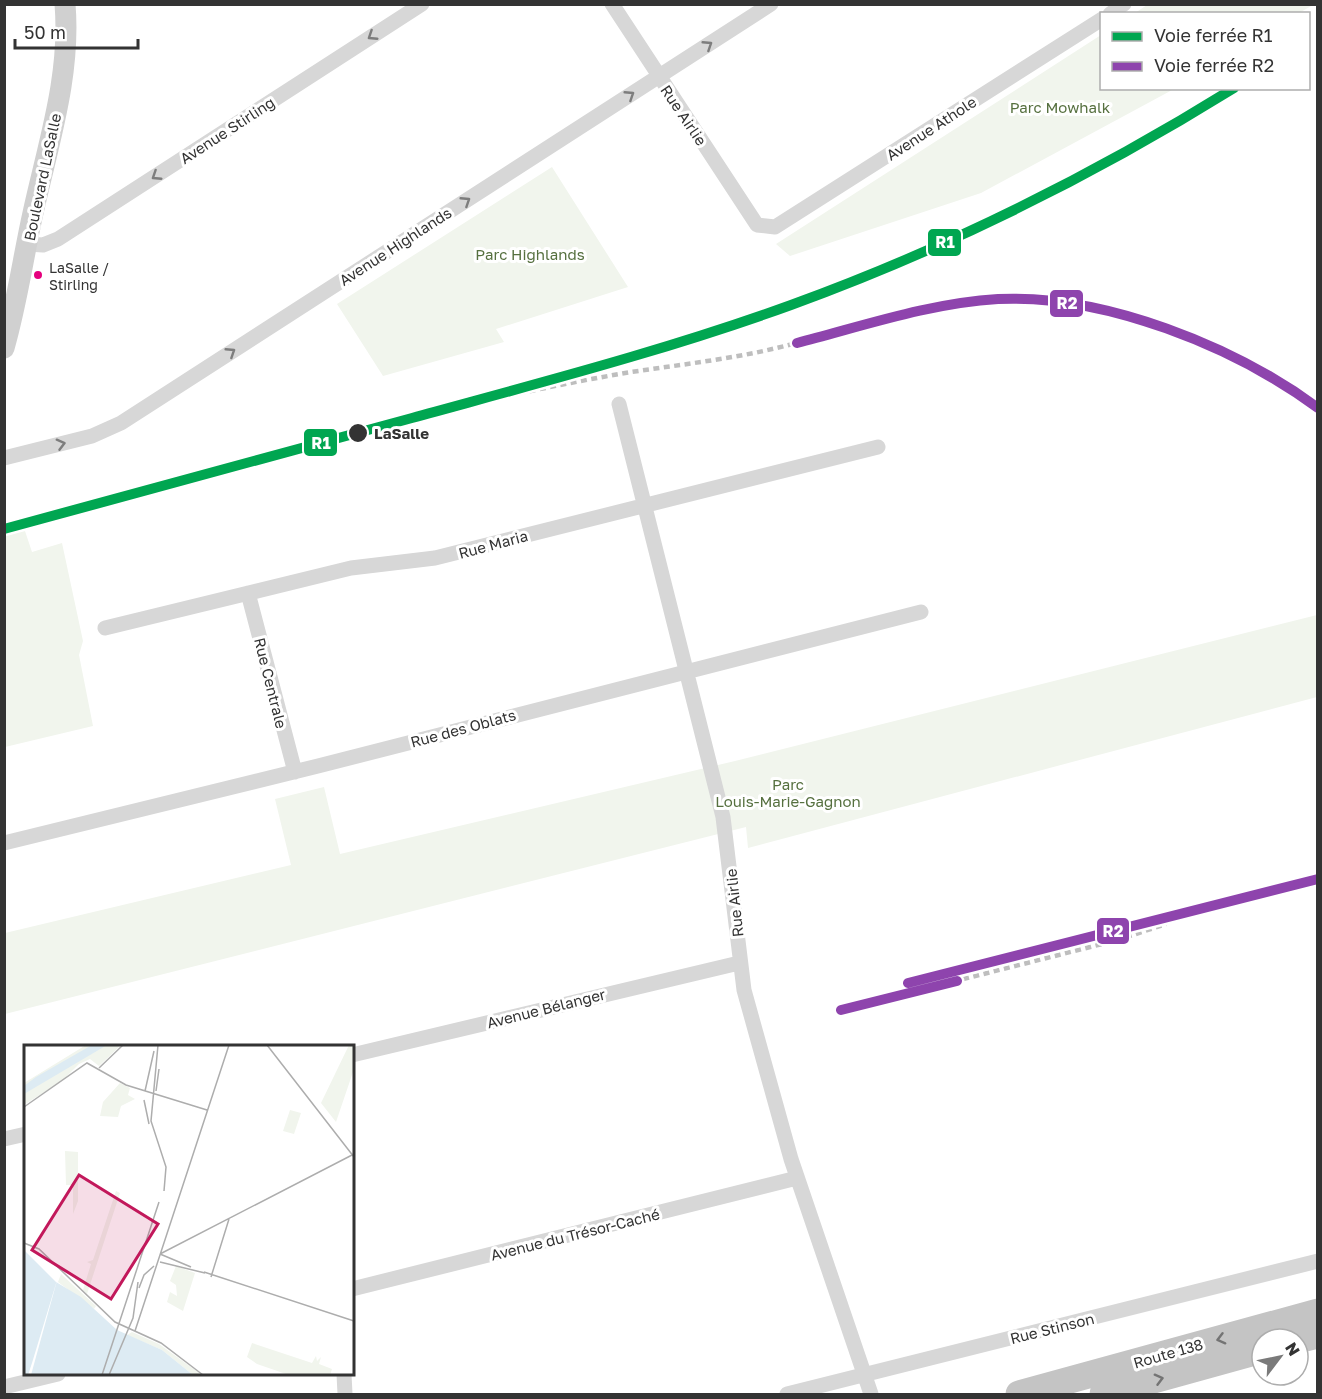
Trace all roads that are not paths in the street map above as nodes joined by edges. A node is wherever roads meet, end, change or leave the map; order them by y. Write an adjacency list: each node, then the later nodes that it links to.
1 (65, 4): 8 (main road, Boulevard LaSalle)
2 (422, 4): 8 (street, Avenue Stirling, one-way to 8)
3 (612, 4): 6 (street, Rue Airlie)
4 (771, 4): 6 (street, Avenue Highlands, one-way to 4)
5 (1100, 20): 7 (street, Avenue Athole)
6 (658, 77): 7 (street, Rue Airlie); 12 (street, Avenue Highlands, one-way to 6)
7 (757, 225)
8 (28, 244): 9 (main road, Boulevard LaSalle)
9 (4, 348)
10 (619, 404): 13 (street, Rue Airlie)
11 (878, 447): 13 (street, Rue Maria)
12 (4, 458)
13 (645, 506): 14 (street, Rue Maria); 17 (street, Rue Airlie)
14 (248, 593): 16 (street, Rue Maria); 18 (street, Rue Centrale)
15 (921, 612): 17 (street, Rue des Oblats)
16 (105, 628)
17 (686, 671): 18 (street, Rue des Oblats); 20 (street, Rue Airlie)
18 (295, 772): 19 (street, Rue des Oblats)
19 (4, 843)
20 (740, 963): 21 (street, Avenue Bélanger); 24 (street, Rue Airlie)
21 (354, 1055)
22 (24, 1134): 23 (street)
23 (4, 1139)
24 (797, 1178): 26 (street, Avenue du Trésor-Caché); 31 (street, Rue Airlie)
25 (1317, 1261): 31 (street, Rue Stinson)
26 (354, 1289)
27 (1317, 1312): 36 (highway, Route 138, one-way to 36)
28 (1250, 1353): 37 (highway, Route 138, one-way to 28)
29 (53, 1375): 32 (street)
30 (344, 1375): 33 (street)
31 (864, 1375): 34 (street, Rue Stinson); 35 (street, Rue Airlie)
32 (4, 1387)
33 (345, 1395)
34 (787, 1395)
35 (871, 1395)
36 (1019, 1395)
37 (1103, 1395)

